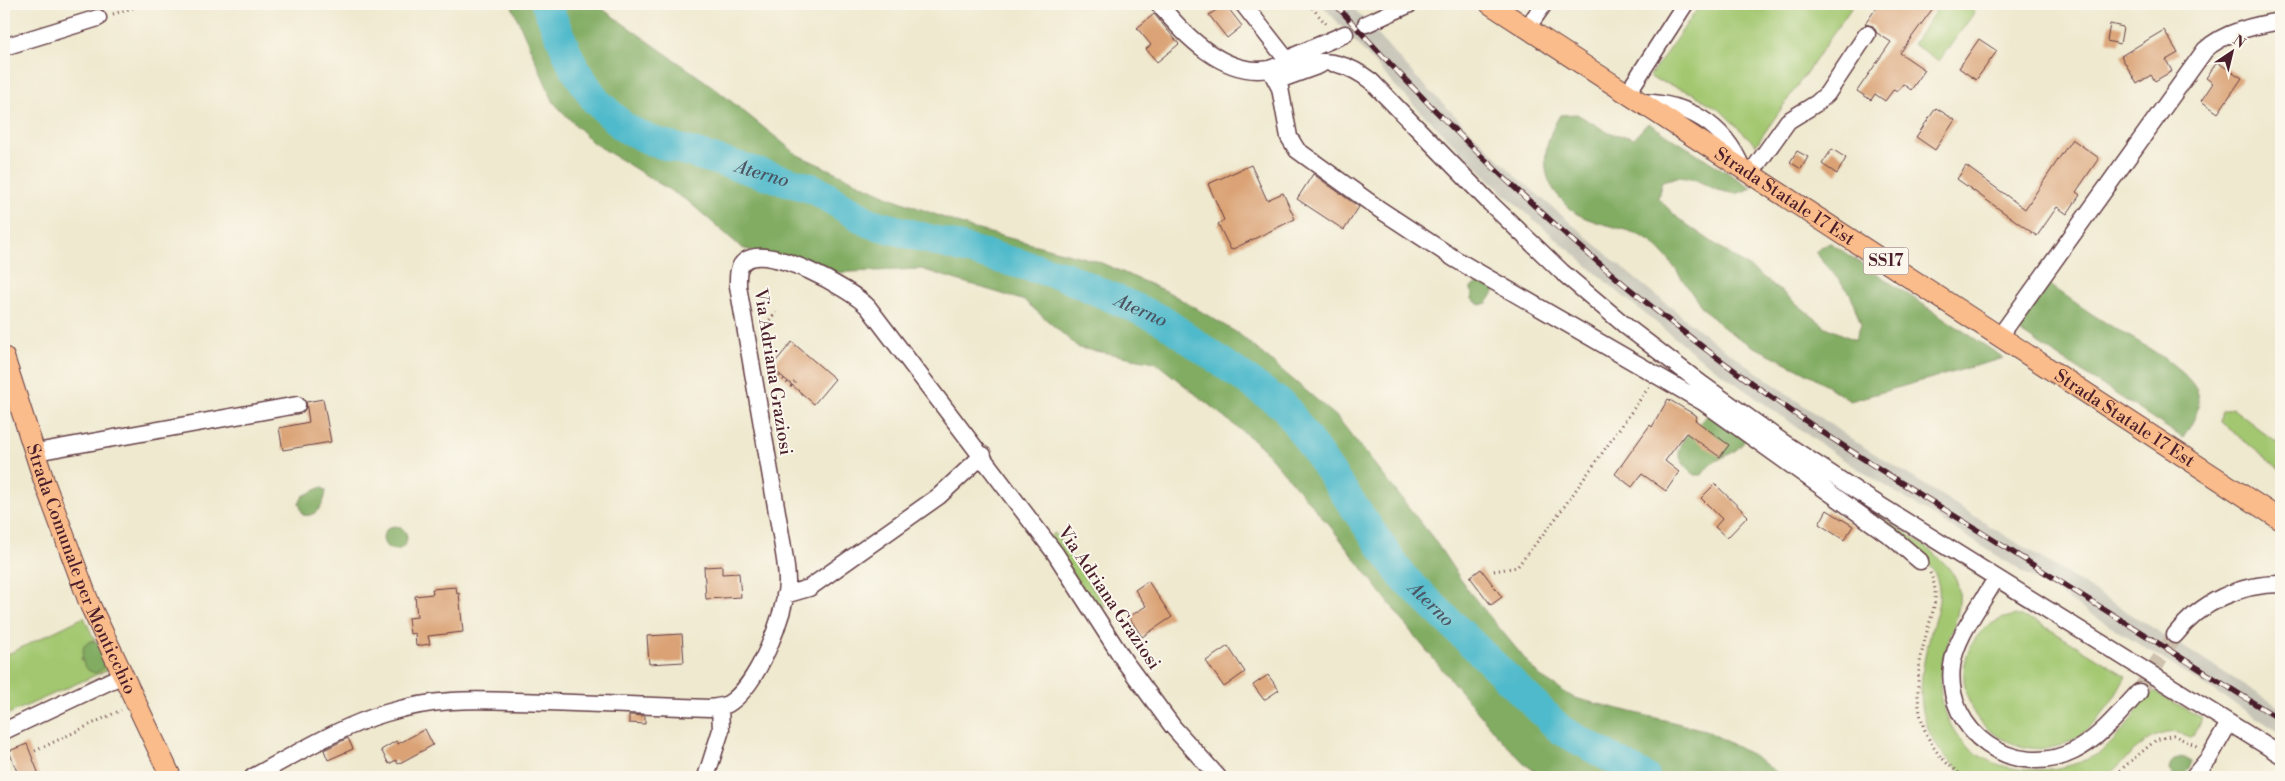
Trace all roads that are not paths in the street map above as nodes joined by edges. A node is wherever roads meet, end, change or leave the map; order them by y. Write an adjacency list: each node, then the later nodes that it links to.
1 (1159, 4): 16 (street)
2 (1243, 4): 14 (street)
3 (1410, 4): 9 (street)
4 (1490, 4): 10 (main road, Strada Statale 17 Est / SS17)
5 (1544, 4): 10 (street)
6 (1685, 4): 17 (street)
7 (98, 18): 13 (street)
8 (2281, 21): 19 (street)
9 (1366, 24)
10 (1527, 28): 17 (main road, Strada Statale 17 Est / SS17)
11 (1867, 34): 18 (street)
12 (1341, 35): 14 (street)
13 (4, 47)
14 (1287, 60): 15 (street); 16 (street)
15 (1340, 63): 16 (street); 20 (street)
16 (1270, 69): 22 (street)
17 (1633, 98): 18 (main road, Strada Statale 17 Est / SS17)
18 (1747, 171): 19 (main road, Strada Statale 17 Est / SS17)
19 (2000, 336): 26 (main road, Strada Statale 17 Est / SS17)
20 (1653, 347): 22 (street); 28 (street)
21 (4, 357): 24 (main road, Strada Comunale per Monticchio)
22 (1638, 367): 27 (street)
23 (297, 405): 24 (street)
24 (36, 452): 32 (main road, Strada Comunale per Monticchio)
25 (983, 455): 30 (street); 30 (street, Via Adriana Graziosi); 41 (street, Via Adriana Graziosi)
26 (2281, 520)
27 (1920, 561)
28 (1996, 578): 33 (street); 35 (street)
29 (2281, 584): 31 (street)
30 (786, 595): 34 (street, Via Adriana Graziosi)
31 (2175, 636)
32 (123, 675): 36 (street); 38 (main road, Strada Comunale per Monticchio)
33 (2138, 692)
34 (720, 707): 39 (street); 40 (street)
35 (2229, 723): 37 (street); 42 (street)
36 (4, 731)
37 (2281, 756)
38 (172, 777)
39 (253, 777)
40 (706, 777)
41 (1218, 777)
42 (2193, 777)

